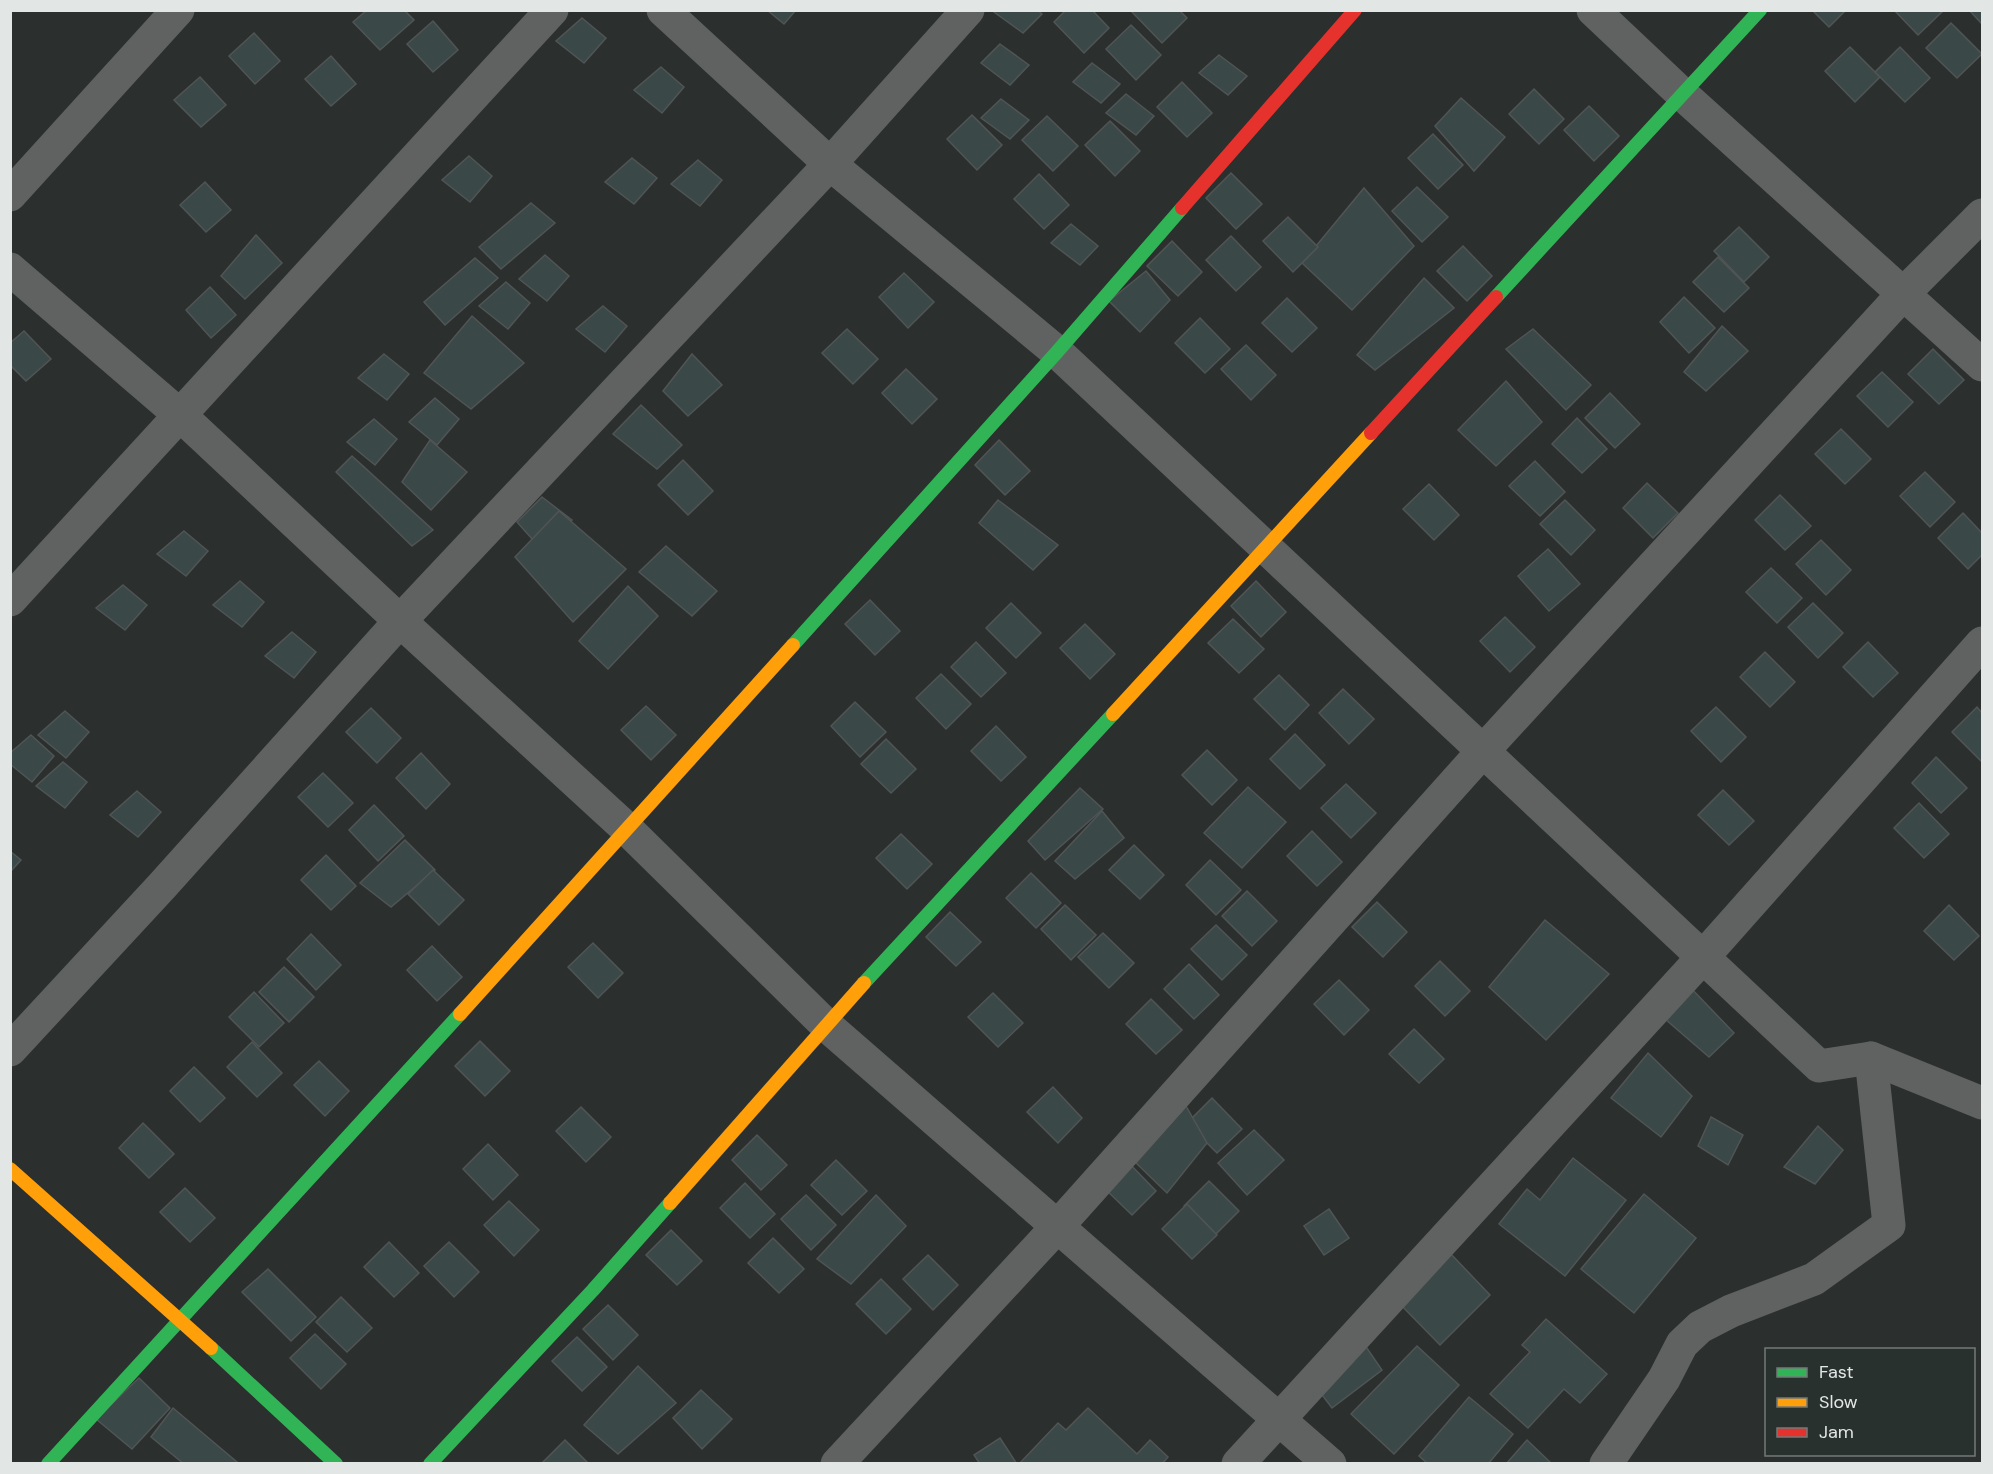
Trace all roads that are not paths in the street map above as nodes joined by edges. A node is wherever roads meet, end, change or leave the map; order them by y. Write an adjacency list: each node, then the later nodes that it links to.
1 (178, 10): 10 (street)
2 (552, 10): 16 (street)
3 (663, 10): 9 (street)
4 (968, 10): 9 (street)
5 (1355, 10): 14 (street)
6 (1593, 10): 8 (street)
7 (1760, 10): 8 (street)
8 (1683, 95): 13 (street); 17 (street)
9 (830, 164): 14 (street); 19 (street)
10 (10, 195)
11 (1983, 215): 13 (street)
12 (10, 269): 16 (street)
13 (1904, 293): 15 (street); 21 (street)
14 (1057, 352): 17 (street); 22 (street)
15 (1983, 365)
16 (181, 416): 18 (street); 19 (street)
17 (1265, 547): 21 (street); 24 (street)
18 (10, 600)
19 (400, 621): 22 (street); 25 (street)
20 (1983, 643): 23 (street)
21 (1483, 751): 23 (street); 29 (street)
22 (626, 828): 24 (street); 30 (street)
23 (1703, 957): 26 (street); 31 (street)
24 (826, 1025): 29 (street); 34 (street)
25 (10, 1050)
26 (1871, 1058): 27 (street); 38 (street)
27 (1983, 1103)
28 (10, 1169): 30 (street)
29 (1057, 1227): 31 (street); 35 (street)
30 (181, 1320): 32 (street); 33 (street)
31 (1279, 1419): 36 (street); 37 (street)
32 (48, 1464)
33 (336, 1464)
34 (430, 1464)
35 (837, 1464)
36 (1238, 1464)
37 (1330, 1464)
38 (1606, 1464)

